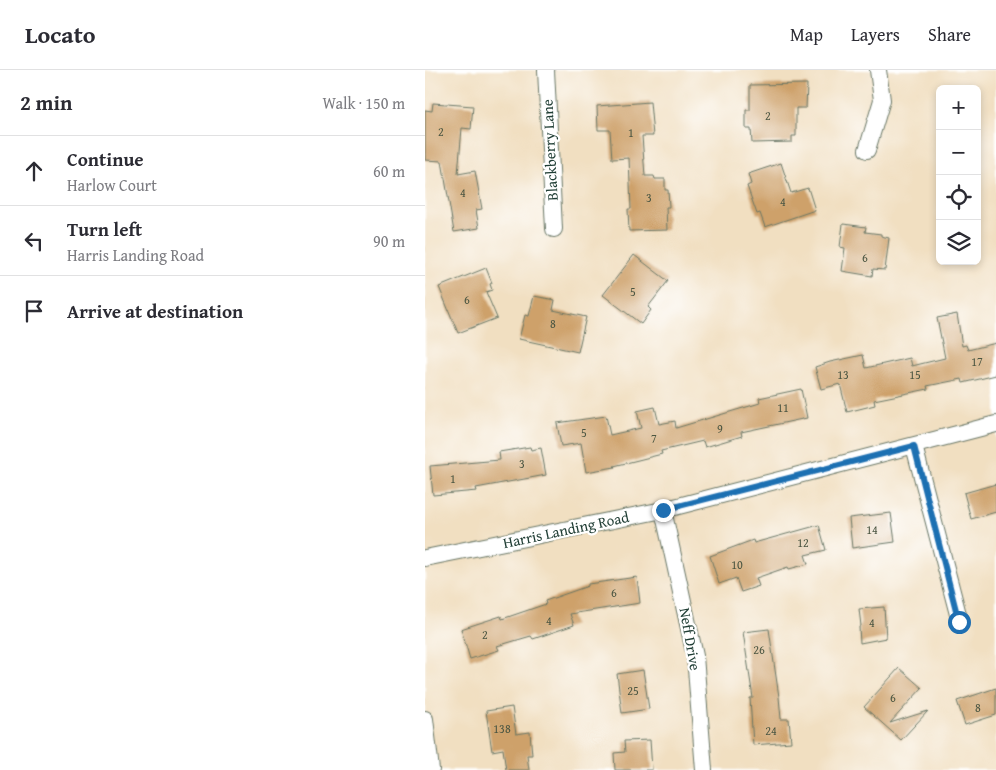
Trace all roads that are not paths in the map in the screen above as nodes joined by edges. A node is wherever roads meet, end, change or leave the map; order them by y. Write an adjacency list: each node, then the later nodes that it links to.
1 (546, 70): 4 (street, Blackberry Lane)
2 (879, 70): 3 (street)
3 (867, 150)
4 (554, 229)
5 (996, 424): 6 (street, Harris Landing Road)
6 (914, 446): 7 (street, Harris Landing Road); 9 (street)
7 (663, 510): 8 (street, Harris Landing Road); 12 (street, Neff Drive)
8 (425, 558)
9 (959, 622)
10 (425, 720): 11 (street)
11 (431, 770)
12 (704, 770)

